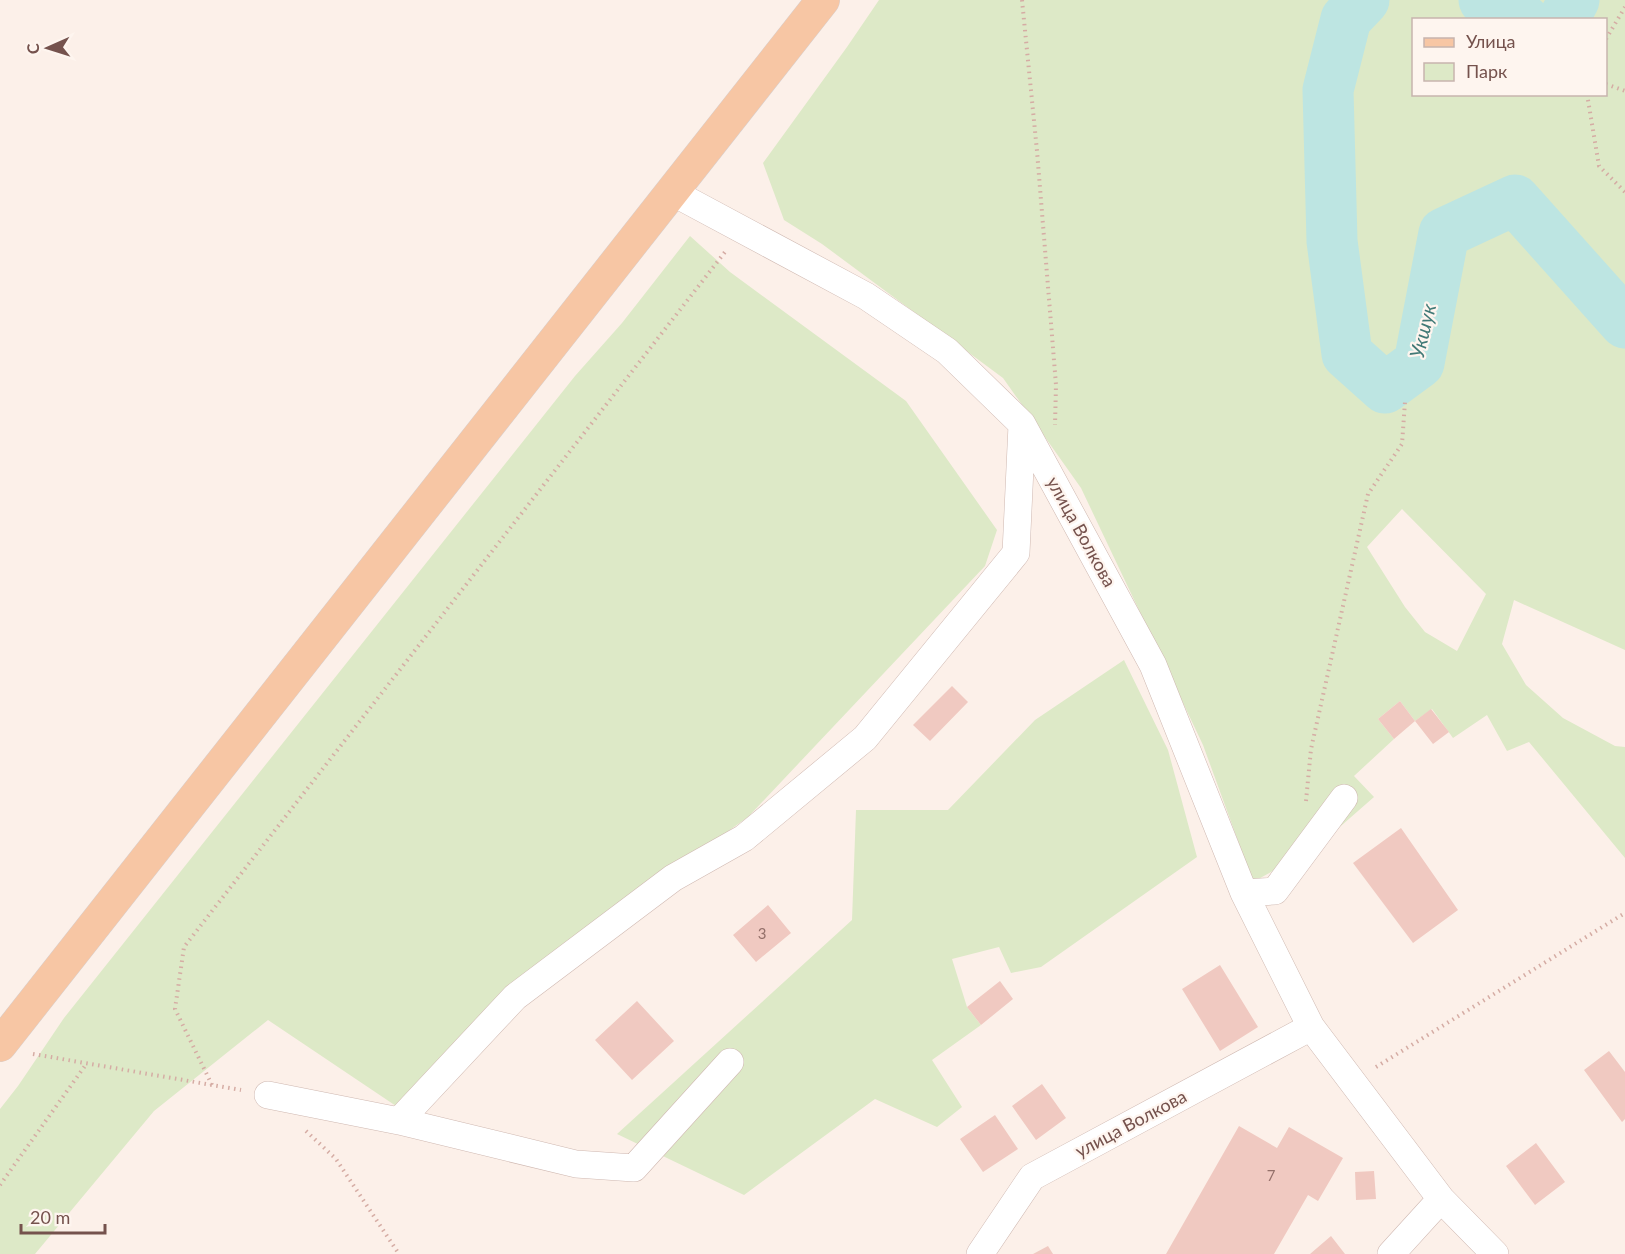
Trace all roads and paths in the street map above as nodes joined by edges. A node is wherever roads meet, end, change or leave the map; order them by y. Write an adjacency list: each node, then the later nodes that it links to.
1 (823, 0): 8 (main road)
2 (1022, 0): 13 (path)
3 (1625, 7): 4 (path)
4 (1607, 36)
5 (1607, 85): 6 (path)
6 (1625, 91)
7 (1587, 96): 9 (path)
8 (672, 192): 10 (street, улица Волкова); 19 (main road)
9 (1625, 192)
10 (742, 230): 12 (street, улица Волкова); 24 (path)
11 (1406, 402): 15 (path)
12 (1022, 424): 16 (street, улица Волкова); 26 (street)
13 (1054, 432)
14 (1344, 798): 16 (street)
15 (1305, 808)
16 (1244, 893): 18 (street, улица Волкова)
17 (1625, 913): 23 (path)
18 (1311, 1027): 23 (street, улица Волкова); 31 (street, улица Волкова)
19 (0, 1045)
20 (33, 1054): 22 (path)
21 (730, 1062): 26 (street)
22 (87, 1063): 24 (path); 28 (path)
23 (1352, 1082): 29 (street, улица Волкова)
24 (212, 1085): 25 (path)
25 (268, 1095): 26 (street)
26 (399, 1121)
27 (302, 1127): 30 (path)
28 (0, 1185)
29 (1441, 1198): 32 (street); 33 (street, улица Волкова)
30 (399, 1254)
31 (980, 1254)
32 (1391, 1254)
33 (1496, 1254)

